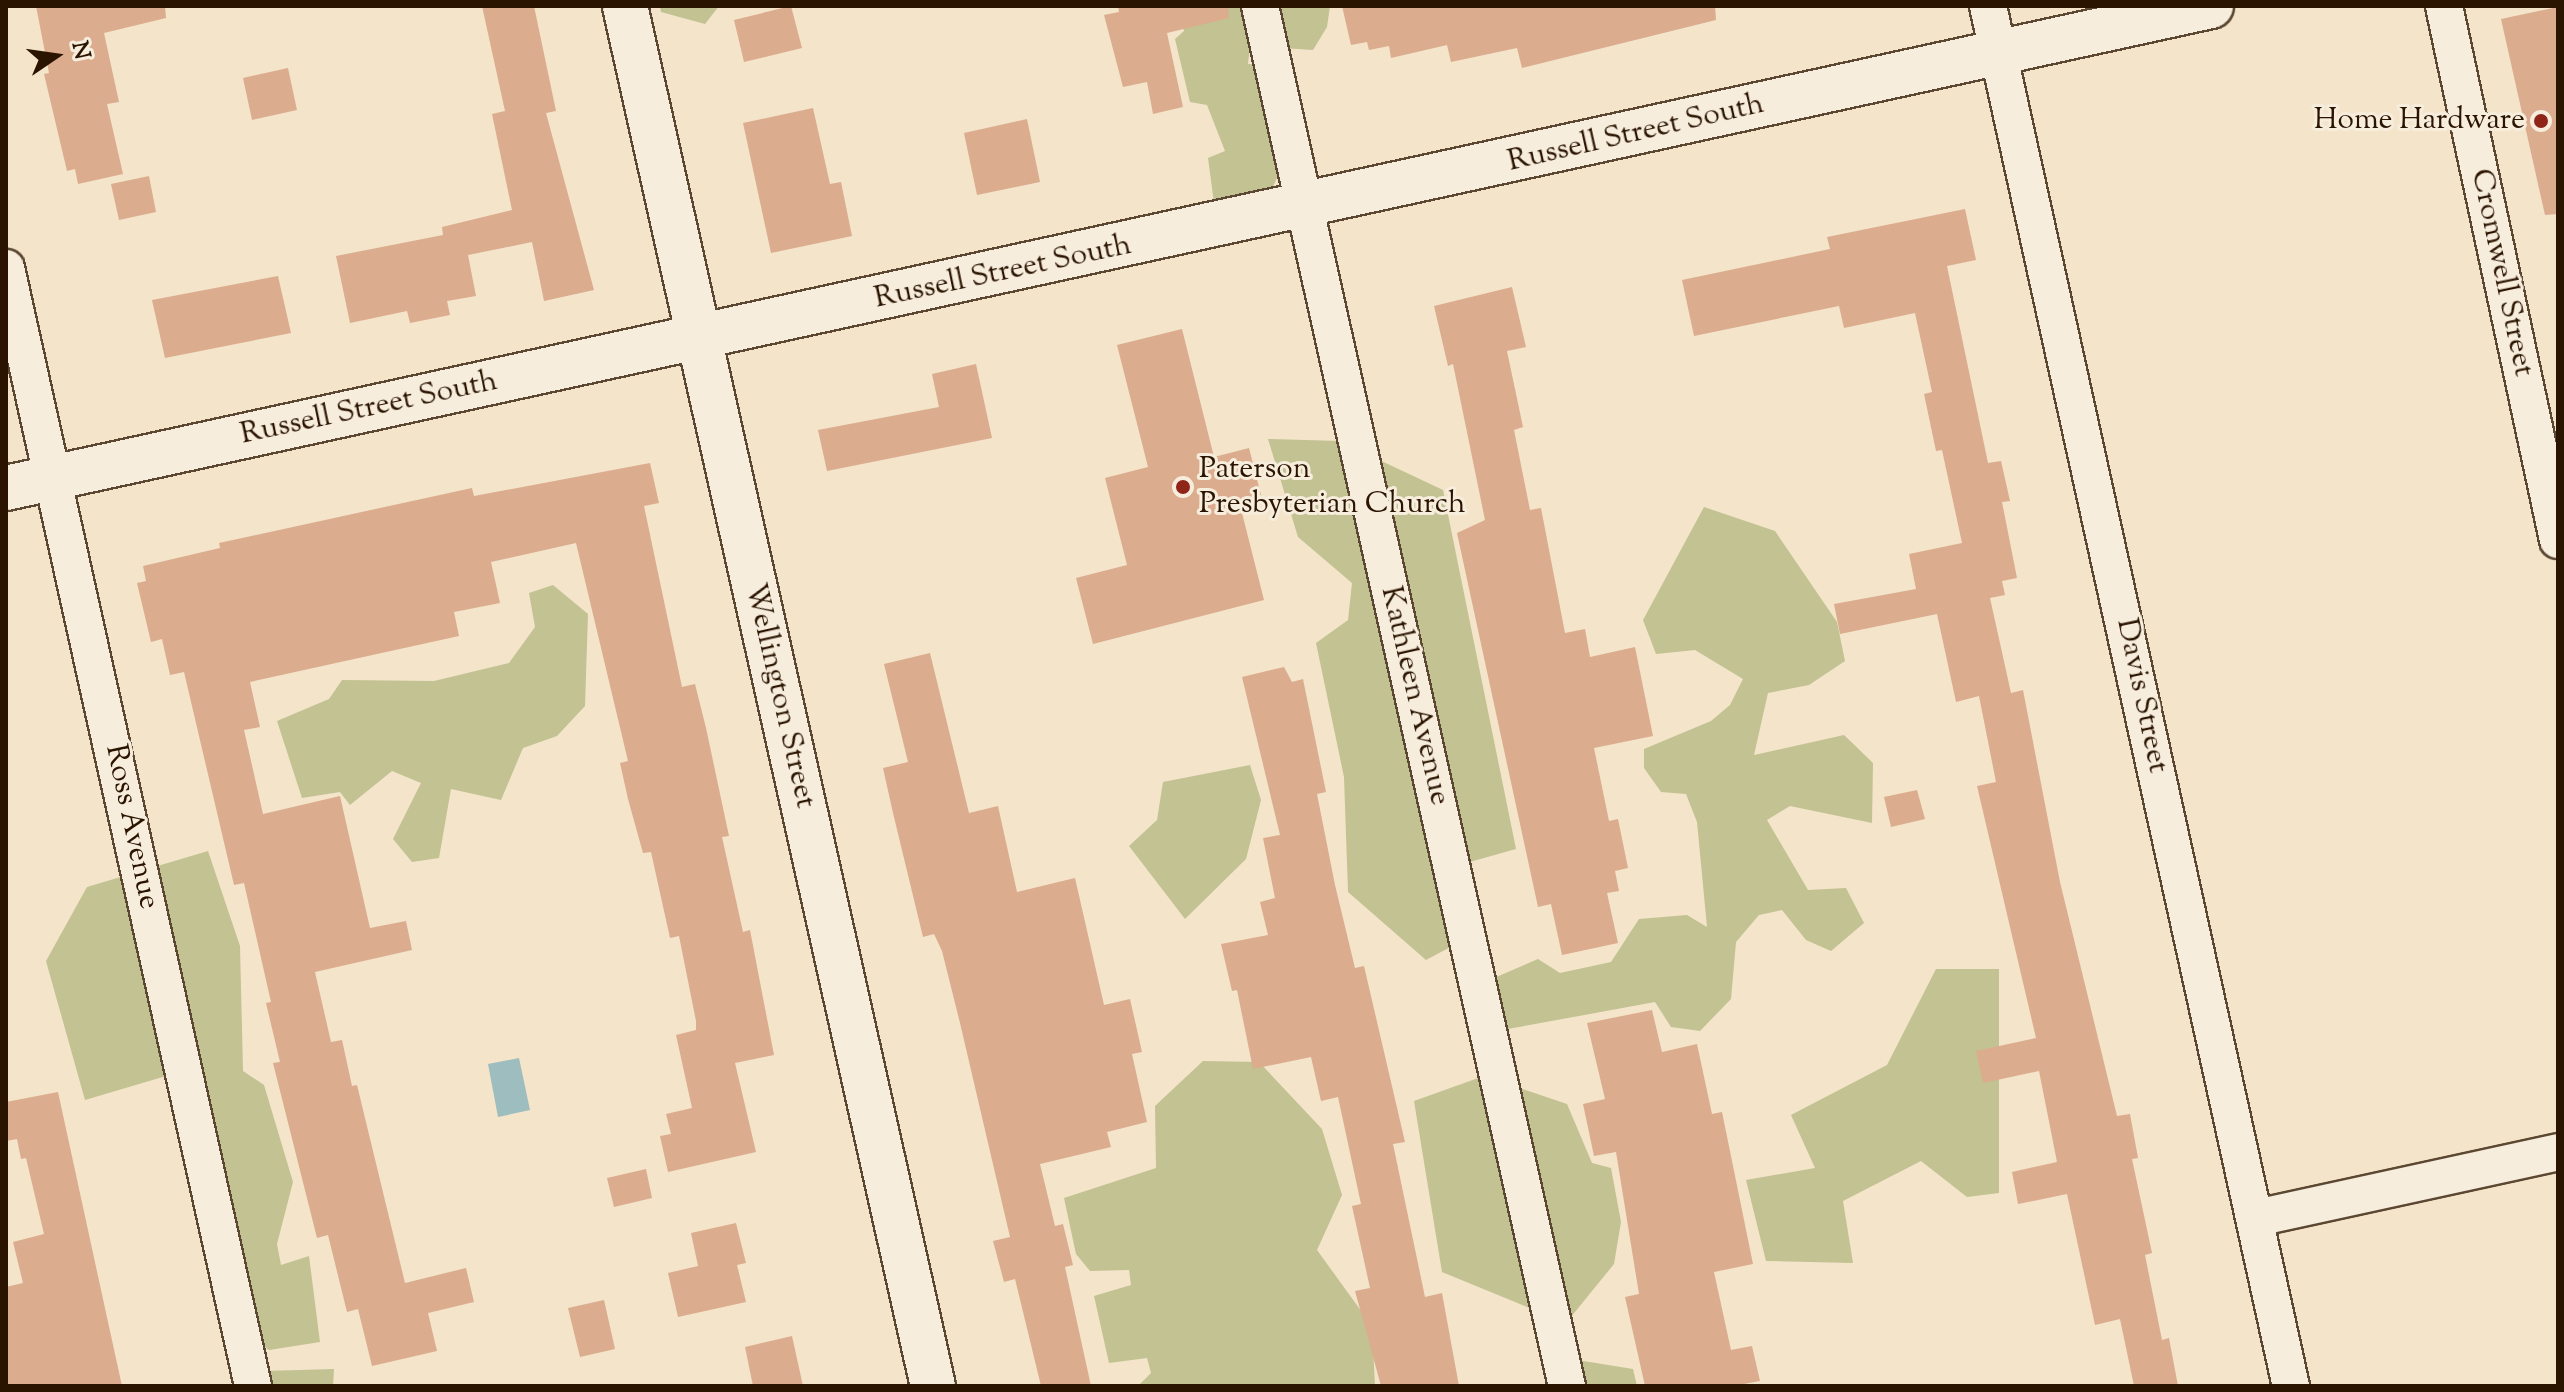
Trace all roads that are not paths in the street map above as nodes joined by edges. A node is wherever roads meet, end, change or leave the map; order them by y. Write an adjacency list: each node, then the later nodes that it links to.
1 (625, 6): 9 (street, Wellington Street)
2 (1260, 6): 7 (street, Kathleen Avenue)
3 (1988, 6): 6 (street, Davis Street)
4 (2211, 6): 6 (street, Russell Street South)
5 (2444, 6): 12 (street, Cromwell Street)
6 (1999, 54): 7 (street, Russell Street South); 14 (street, Davis Street)
7 (1305, 207): 9 (street, Russell Street South); 17 (street, Kathleen Avenue)
8 (6, 268): 10 (street, Ross Avenue)
9 (699, 338): 10 (street, Russell Street South); 16 (street, Wellington Street)
10 (54, 478): 11 (street, Russell Street South); 15 (street, Ross Avenue)
11 (6, 488)
12 (2558, 540)
13 (2558, 1152): 14 (street)
14 (2256, 1218): 18 (street, Davis Street)
15 (253, 1386)
16 (933, 1386)
17 (1567, 1386)
18 (2291, 1386)

